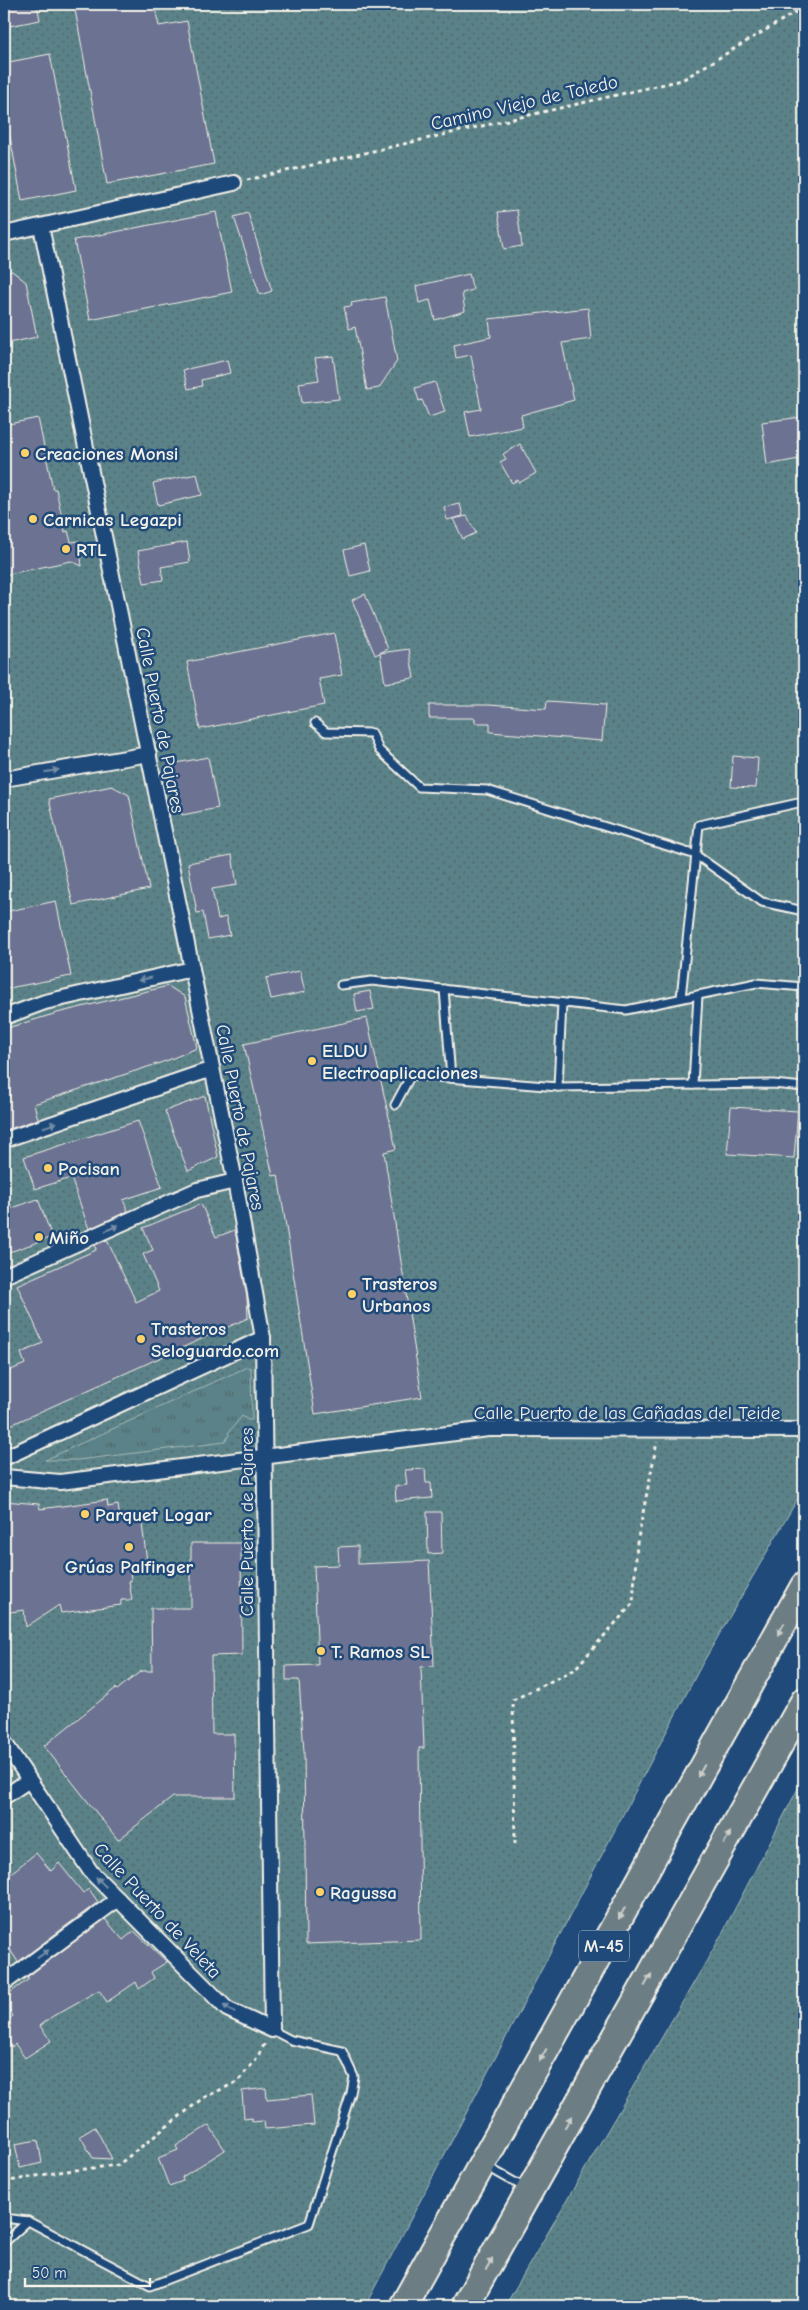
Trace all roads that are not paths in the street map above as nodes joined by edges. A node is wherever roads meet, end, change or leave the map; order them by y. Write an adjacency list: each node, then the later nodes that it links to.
1 (234, 183): 2 (street)
2 (41, 226): 3 (street); 5 (street, Calle Puerto de Pajares)
3 (4, 234)
4 (316, 723): 8 (lane)
5 (149, 754): 6 (street, one-way to 5); 10 (street, Calle Puerto de Pajares)
6 (4, 780)
7 (804, 803): 8 (lane)
8 (696, 855): 9 (lane); 15 (lane)
9 (804, 911)
10 (192, 969): 17 (street, one-way to 17); 18 (street, Calle Puerto de Pajares)
11 (341, 986): 13 (lane)
12 (804, 987): 14 (lane)
13 (444, 989): 16 (lane); 19 (lane)
14 (698, 995): 15 (lane); 20 (lane)
15 (681, 998): 16 (lane)
16 (562, 1003): 21 (lane)
17 (4, 1017)
18 (212, 1069): 24 (street, one-way to 18); 25 (street, Calle Puerto de Pajares)
19 (451, 1078): 21 (lane); 23 (lane)
20 (693, 1085): 21 (lane); 22 (lane)
21 (558, 1087)
22 (804, 1087)
23 (395, 1105)
24 (4, 1140)
25 (235, 1181): 26 (street, one-way to 25); 27 (street, Calle Puerto de Pajares)
26 (4, 1276)
27 (263, 1338): 29 (street, Calle Puerto de Pajares); 30 (street)
28 (804, 1430): 29 (street, Calle Puerto de las Cañadas del Teide)
29 (263, 1456): 31 (street, Calle Puerto de las Cañadas del Teide); 39 (street, Calle Puerto de Pajares)
30 (4, 1458)
31 (4, 1477)
32 (804, 1586): 40 (highway, M-45, one-way to 40)
33 (804, 1700): 41 (highway, M-45, one-way to 33)
34 (4, 1742): 35 (street, Calle Puerto de Veleta)
35 (29, 1780): 36 (street); 37 (street, Calle Puerto de Veleta, one-way to 35)
36 (4, 1797)
37 (118, 1899): 38 (street, one-way to 37); 39 (street, Calle Puerto de Veleta, one-way to 37)
38 (4, 1983)
39 (272, 2030): 43 (lane)
40 (482, 2164): 41 (lane); 45 (highway, M-45)
41 (529, 2191): 46 (highway, M-45, one-way to 41)
42 (4, 2218): 43 (lane)
43 (28, 2221): 44 (lane)
44 (4, 2243)
45 (403, 2306)
46 (465, 2306)

